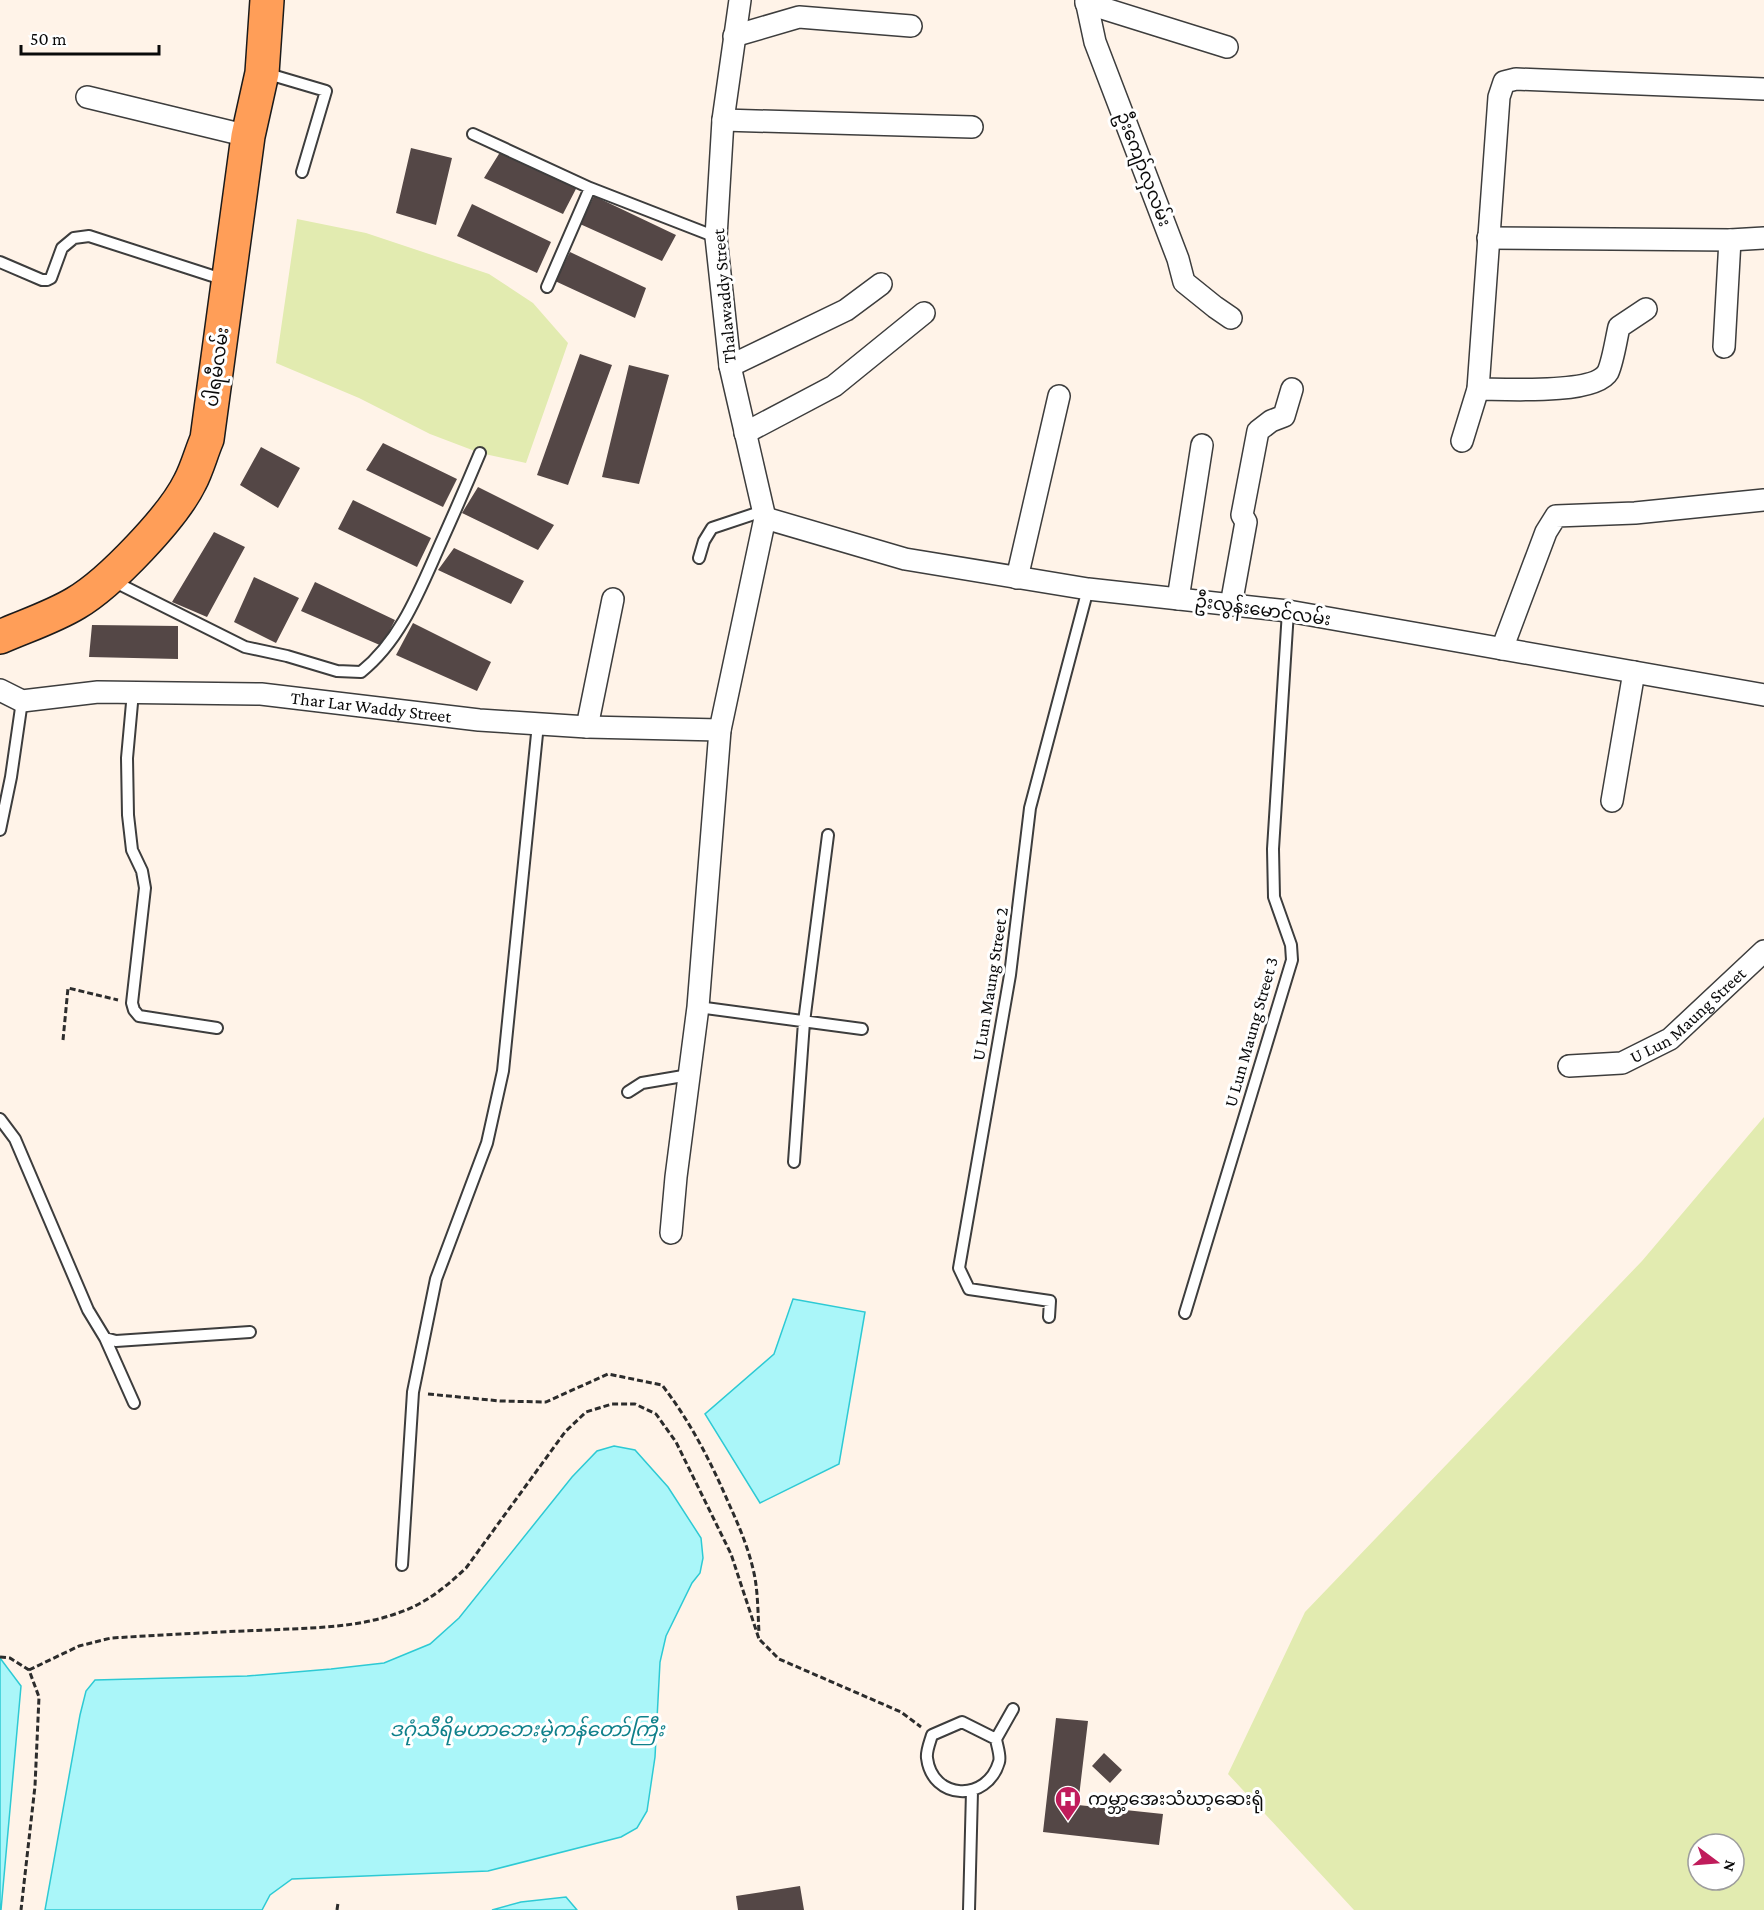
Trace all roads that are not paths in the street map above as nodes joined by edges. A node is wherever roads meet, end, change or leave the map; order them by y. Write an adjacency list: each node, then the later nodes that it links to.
1 (267, 0): 7 (main road, ပါရမီလမ်း)
2 (740, 0): 5 (street, Thalawaddy Street)
3 (1086, 1): 6 (street); 26 (street, ဦးကျော်လှလမ်း)
4 (911, 26): 5 (street)
5 (734, 36): 10 (street, Thalawaddy Street)
6 (1227, 47)
7 (262, 73): 13 (main road, ပါရမီလမ်း); 14 (lane)
8 (1764, 89): 17 (street)
9 (87, 97): 13 (street)
10 (723, 120): 11 (street); 16 (street, Thalawaddy Street)
11 (972, 127)
12 (473, 134): 15 (lane)
13 (248, 136): 21 (main road, ပါရမီလမ်း)
14 (302, 172)
15 (590, 188): 16 (lane); 23 (lane)
16 (716, 237): 28 (street, Thalawaddy Street)
17 (1488, 238): 19 (street); 30 (street)
18 (1764, 238): 19 (street)
19 (1730, 240): 27 (street)
20 (0, 262): 21 (lane)
21 (229, 281): 39 (main road, ပါရမီလမ်း)
22 (881, 284): 28 (street)
23 (547, 287)
24 (1646, 309): 30 (street)
25 (924, 313): 32 (street)
26 (1231, 318)
27 (1724, 347)
28 (730, 366): 32 (street, Thalawaddy Street)
29 (1292, 389): 44 (street)
30 (1478, 389): 33 (street)
31 (1059, 396): 40 (street)
32 (746, 433): 37 (street, Thalawaddy Street)
33 (1462, 441)
34 (1202, 445): 43 (street)
35 (480, 453): 39 (lane)
36 (1764, 500): 47 (street)
37 (764, 514): 38 (lane); 40 (street, ဦးလွန်းမောင်လမ်း); 55 (street)
38 (699, 558)
39 (108, 578): 46 (main road, ပါရမီလမ်း)
40 (1017, 578): 41 (street, ဦးလွန်းမောင်လမ်း)
41 (1088, 589): 43 (street, ဦးလွန်းမောင်လမ်း); 71 (lane, U Lun Maung Street 2)
42 (613, 599): 54 (street)
43 (1178, 599): 44 (street, ဦးလွန်းမောင်လမ်း)
44 (1231, 605): 45 (street, ဦးလွန်းမောင်လမ်း)
45 (1288, 611): 47 (street, ဦးလွန်းမောင်လမ်း); 70 (lane, U Lun Maung Street 3)
46 (0, 638)
47 (1502, 649): 48 (street, ဦးလွန်းမောင်လမ်း)
48 (1634, 672): 51 (street, ဦးလွန်းမောင်လမ်း); 56 (street)
49 (0, 690): 52 (street)
50 (133, 692): 52 (street, Thar Lar Waddy Street); 53 (street, Thar Lar Waddy Street); 62 (lane)
51 (1763, 692)
52 (22, 701): 57 (lane)
53 (538, 724): 54 (street, Thar Lar Waddy Street); 75 (lane)
54 (587, 727): 55 (street, Thar Lar Waddy Street)
55 (720, 730): 60 (street)
56 (1612, 801)
57 (0, 830)
58 (828, 835): 61 (lane)
59 (1764, 951): 64 (street, U Lun Maung Street)
60 (698, 1007): 61 (lane); 65 (street)
61 (804, 1022): 63 (lane); 68 (lane)
62 (217, 1028)
63 (862, 1029)
64 (1569, 1066)
65 (689, 1075): 66 (lane); 69 (street)
66 (628, 1092)
67 (0, 1119): 73 (lane)
68 (794, 1162)
69 (671, 1233)
70 (1185, 1313)
71 (1049, 1317)
72 (250, 1332): 73 (lane)
73 (105, 1338): 74 (lane)
74 (134, 1403)
75 (402, 1565)
76 (1013, 1709): 77 (lane)
77 (996, 1739): 78 (lane); 78 (lane)
78 (972, 1791): 79 (lane)
79 (969, 1910)

